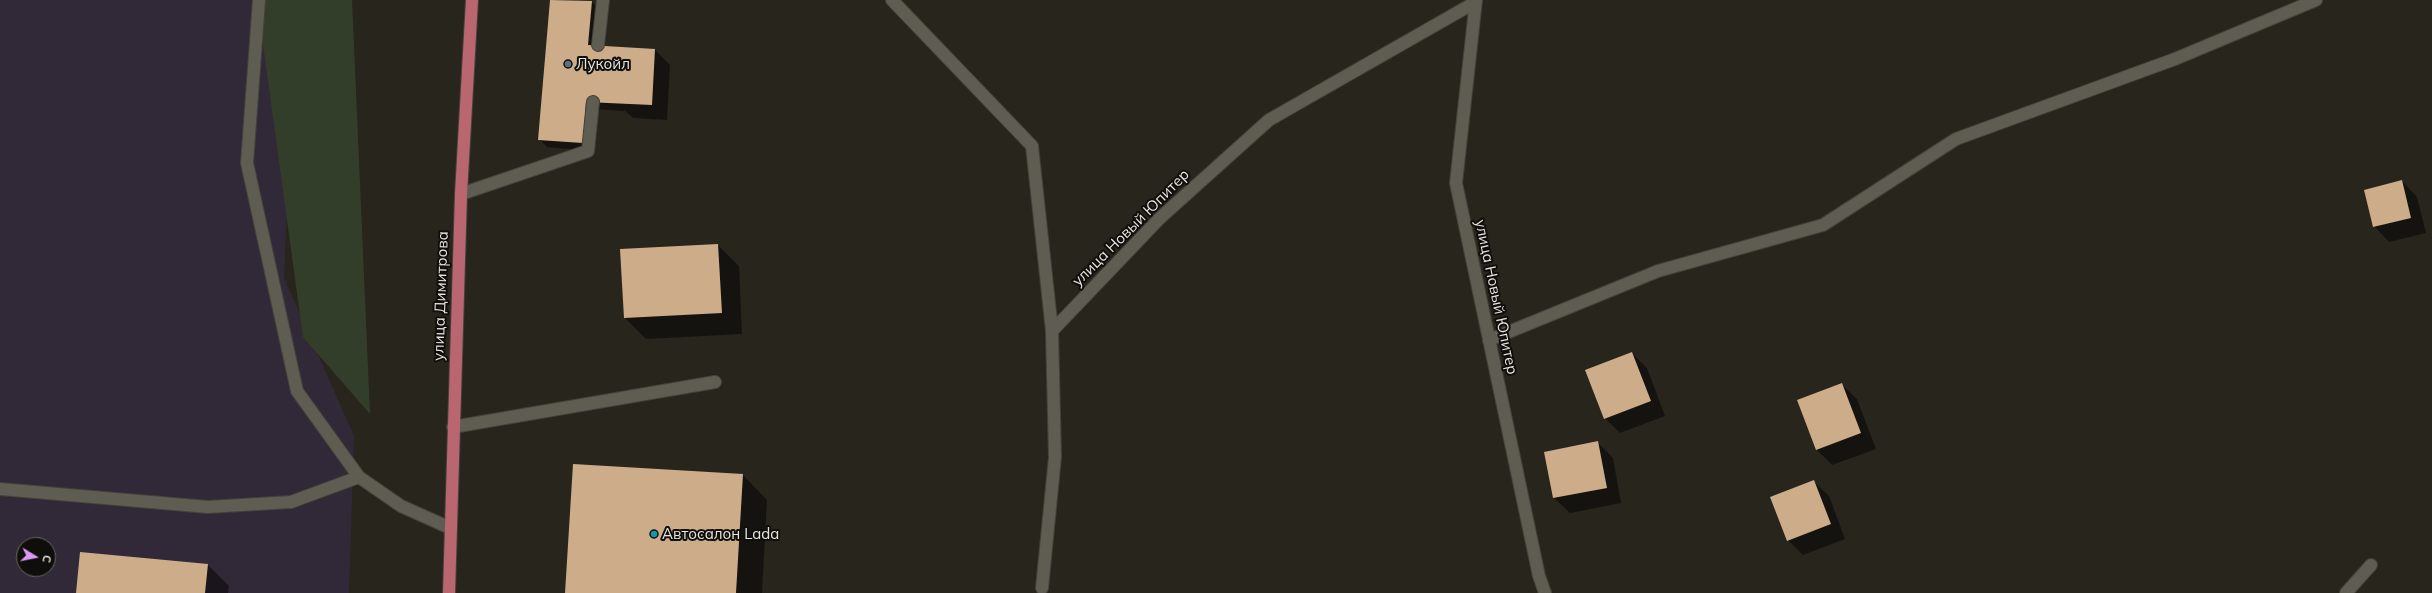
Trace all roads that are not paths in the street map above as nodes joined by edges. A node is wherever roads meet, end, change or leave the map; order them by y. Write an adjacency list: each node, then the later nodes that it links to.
1 (259, 0): 14 (street)
2 (472, 0): 9 (main road, улица Димитрова)
3 (603, 0): 7 (street)
4 (892, 0): 10 (street)
5 (2316, 0): 11 (street)
6 (1475, 2): 10 (street, улица Новый Юпитер); 11 (street, улица Новый Юпитер)
7 (598, 45)
8 (593, 102): 9 (street)
9 (461, 194): 13 (main road, улица Димитрова)
10 (1052, 331): 18 (street)
11 (1489, 340): 20 (street, улица Новый Юпитер)
12 (715, 382): 13 (street)
13 (453, 426): 16 (main road, улица Димитрова)
14 (359, 477): 15 (street); 16 (street)
15 (0, 489)
16 (450, 528): 19 (main road, улица Димитрова)
17 (2371, 565): 21 (street)
18 (1040, 592)
19 (449, 593)
20 (1545, 593)
21 (2346, 593)

